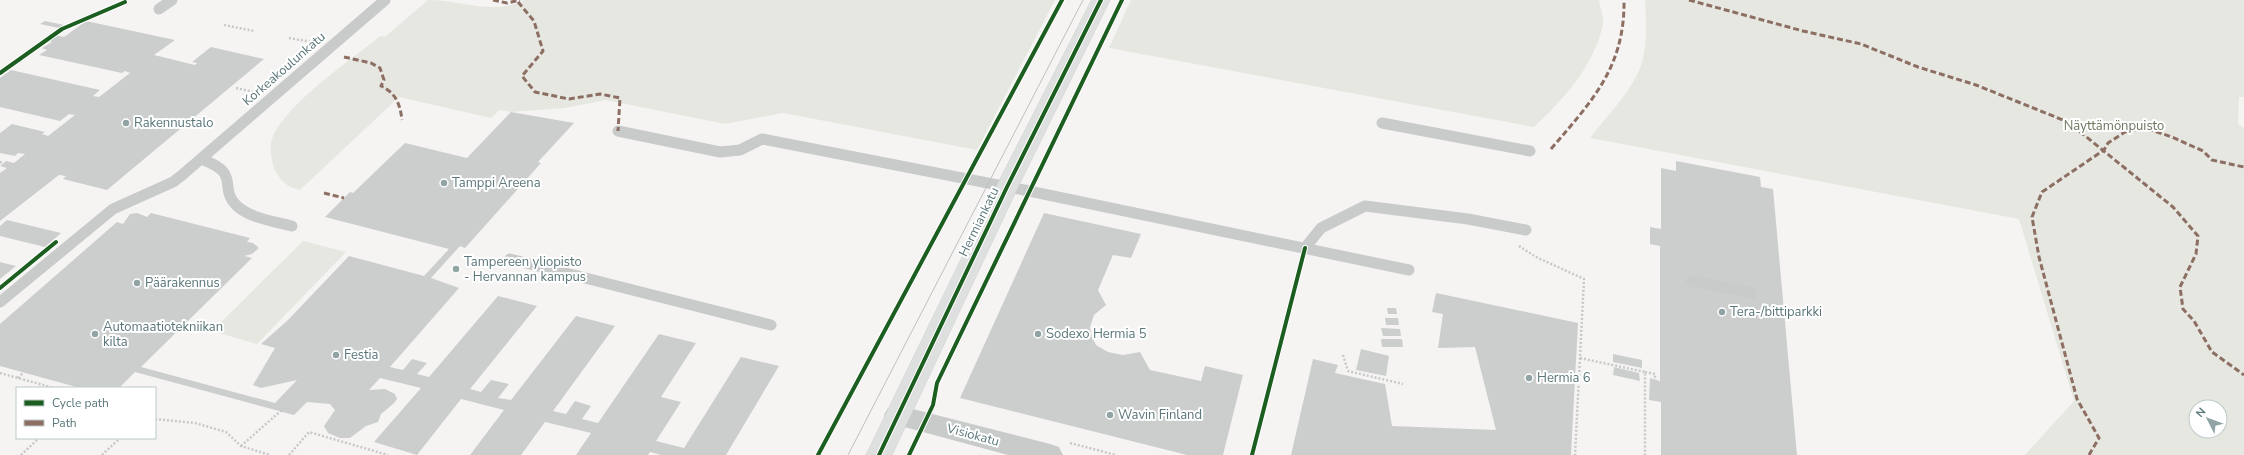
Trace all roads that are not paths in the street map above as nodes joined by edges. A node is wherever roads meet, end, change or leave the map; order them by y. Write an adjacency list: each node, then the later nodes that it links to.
1 (172, 0): 4 (lane)
2 (385, 0): 8 (lane, Korkeakoulunkatu)
3 (1101, 0): 9 (street, Hermiankatu)
4 (159, 9)
5 (1382, 123): 7 (lane)
6 (618, 131): 9 (lane)
7 (1530, 151)
8 (201, 159): 10 (lane); 17 (lane, Korkeakoulunkatu)
9 (1007, 187): 12 (lane); 19 (street, Hermiankatu)
10 (292, 226)
11 (1526, 230): 12 (lane)
12 (1305, 248): 14 (lane)
13 (510, 259): 18 (lane)
14 (1409, 270)
15 (1691, 281): 16 (lane)
16 (1752, 293)
17 (0, 302)
18 (771, 325)
19 (897, 416): 20 (street, Hermiankatu); 21 (street, Visiokatu)
20 (879, 455)
21 (1050, 455)

